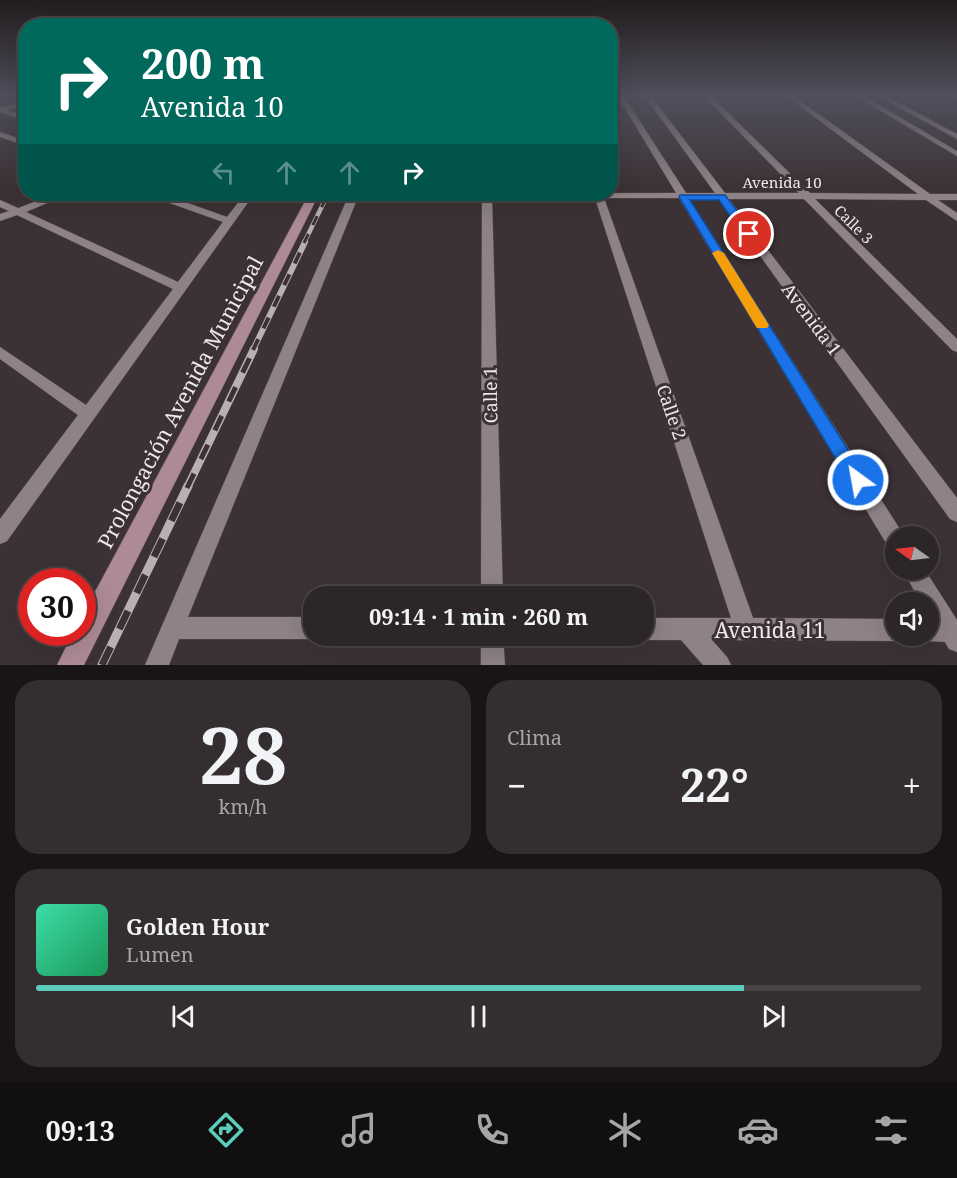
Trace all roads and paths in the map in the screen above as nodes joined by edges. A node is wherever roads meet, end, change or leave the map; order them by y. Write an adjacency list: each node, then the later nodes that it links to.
1 (639, 126): 13 (street)
2 (670, 126): 14 (street, Avenida 1)
3 (737, 126): 15 (street, Calle 3)
4 (830, 126): 16 (street)
5 (910, 126): 10 (street)
6 (935, 126): 8 (street)
7 (0, 134): 9 (street)
8 (957, 138)
9 (18, 141)
10 (957, 154)
11 (957, 192): 16 (street, Avenida 10)
12 (618, 195): 13 (street, Avenida 10)
13 (683, 197): 14 (street, Avenida 10); 35 (street)
14 (722, 197): 15 (street, Avenida 10); 34 (street, Avenida 1)
15 (807, 197): 16 (street, Avenida 10); 31 (street, Calle 3)
16 (927, 197): 17 (street, Avenida 10); 28 (street)
17 (957, 197)
18 (44, 201): 26 (street)
19 (174, 201): 29 (street)
20 (244, 201): 29 (street)
21 (310, 201): 47 (main road, Prolongación Avenida Municipal)
22 (351, 201): 39 (street)
23 (487, 201): 38 (street, Calle 1)
24 (601, 201): 43 (street, Calle 2)
25 (0, 203): 26 (street)
26 (17, 211): 27 (street); 30 (street)
27 (0, 218)
28 (957, 218)
29 (229, 221): 30 (street)
30 (180, 288): 33 (street)
31 (957, 347)
32 (0, 352): 33 (street)
33 (88, 414): 36 (street)
34 (957, 513)
35 (887, 526)
36 (0, 535)
37 (919, 580): 45 (street)
38 (492, 586)
39 (172, 628): 40 (street); 48 (street)
40 (303, 628)
41 (654, 629): 42 (street, Avenida 11)
42 (687, 630): 43 (street, Avenida 11); 50 (street)
43 (746, 630): 44 (street, Avenida 11)
44 (885, 630)
45 (948, 633)
46 (492, 646): 49 (street)
47 (70, 665)
48 (157, 665)
49 (493, 665)
50 (719, 665)

